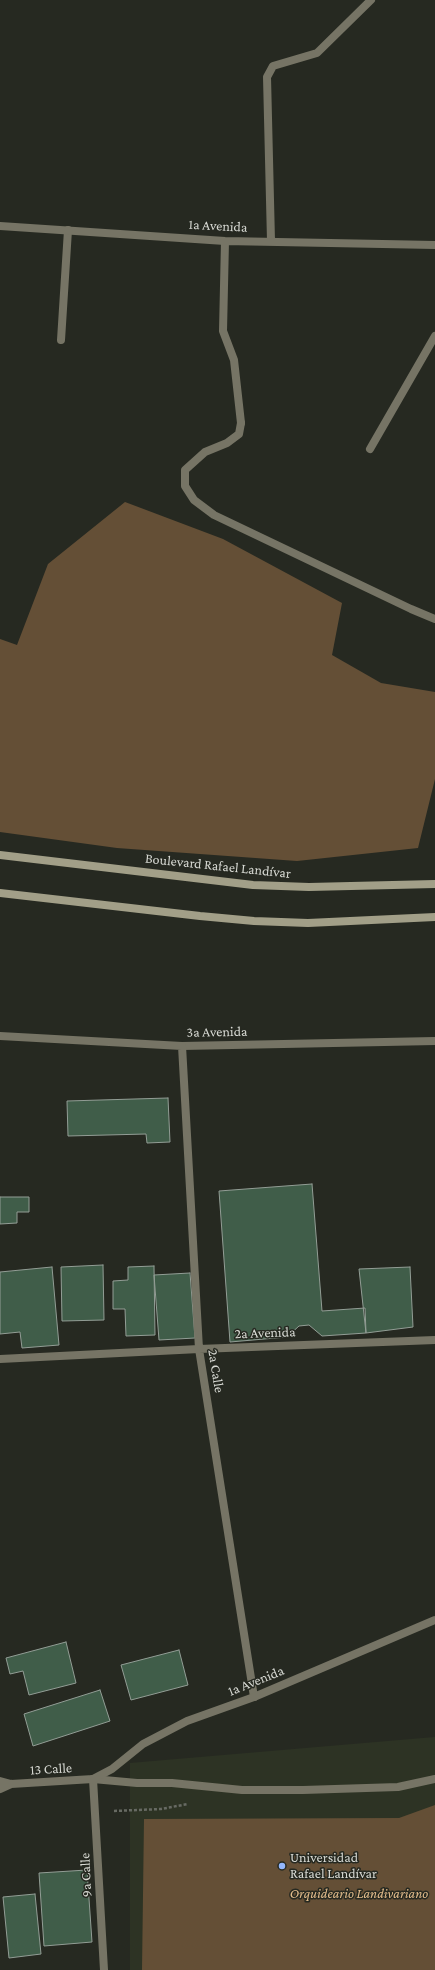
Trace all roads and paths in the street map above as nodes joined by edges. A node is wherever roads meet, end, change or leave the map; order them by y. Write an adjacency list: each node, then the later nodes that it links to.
1 (371, 0): 5 (street)
2 (0, 226): 3 (street, 1a Avenida)
3 (68, 230): 4 (street, 1a Avenida); 8 (street)
4 (225, 241): 5 (street, 1a Avenida); 10 (street)
5 (271, 241): 6 (street, 1a Avenida)
6 (435, 245)
7 (435, 336): 9 (street)
8 (61, 340)
9 (370, 450)
10 (435, 619)
11 (0, 855): 12 (main road, Boulevard Rafael Landívar)
12 (435, 884)
13 (0, 893): 14 (main road)
14 (435, 917)
15 (0, 1036): 17 (street, 3a Avenida)
16 (435, 1041): 17 (street, 3a Avenida)
17 (182, 1046): 19 (street, 2a Calle)
18 (435, 1340): 19 (street, 2a Avenida)
19 (199, 1349): 20 (street, 2a Avenida); 22 (street, 2a Calle)
20 (0, 1359)
21 (435, 1620): 22 (street, 1a Avenida)
22 (254, 1697): 24 (street, 1a Avenida)
23 (435, 1779): 24 (street, 13 Calle)
24 (93, 1780): 26 (street, 13 Calle); 28 (street, 9a Calle)
25 (0, 1781): 26 (street, 13 Calle)
26 (11, 1784): 27 (street, 13 Calle)
27 (0, 1789)
28 (104, 1970)

